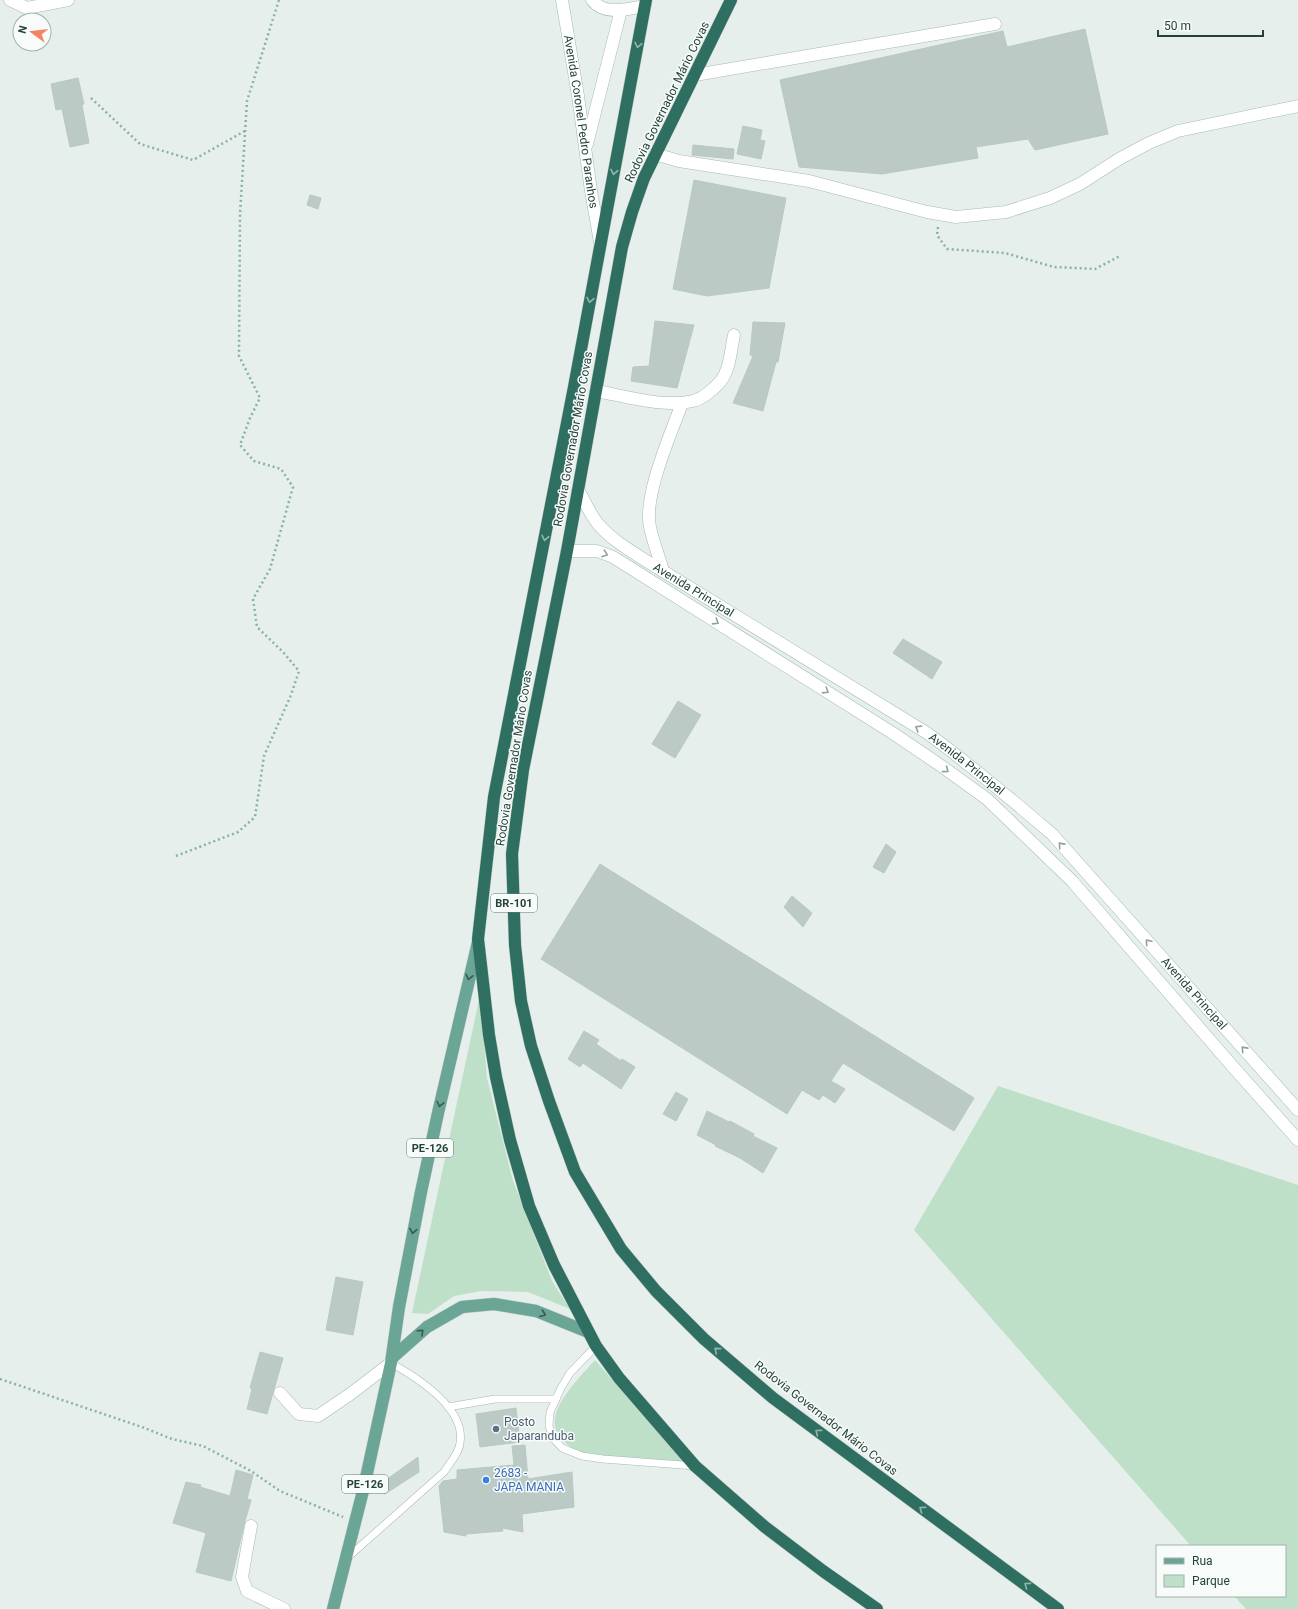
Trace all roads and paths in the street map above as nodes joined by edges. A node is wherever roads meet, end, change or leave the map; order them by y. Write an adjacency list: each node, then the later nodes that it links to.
1 (10, 0): 2 (street)
2 (68, 0)
3 (279, 0): 13 (path)
4 (562, 0): 14 (street, Avenida Coronel Pedro Paranhos)
5 (592, 0): 8 (street)
6 (731, 0): 10 (highway, Rodovia Governador Mário Covas / BR-101)
7 (646, 3): 8 (street); 17 (highway, Rodovia Governador Mário Covas / BR-101, one-way to 17)
8 (621, 10): 14 (street)
9 (995, 24): 10 (street)
10 (695, 75): 15 (highway, Rodovia Governador Mário Covas / BR-101)
11 (91, 98): 13 (path)
12 (1298, 106): 16 (street)
13 (246, 131): 27 (path)
14 (586, 151): 17 (street, Avenida Coronel Pedro Paranhos)
15 (656, 154): 16 (street); 20 (highway, Rodovia Governador Mário Covas / BR-101)
16 (940, 214): 18 (path)
17 (601, 244): 28 (highway, Rodovia Governador Mário Covas / BR-101, one-way to 28)
18 (1120, 256)
19 (734, 335): 21 (street)
20 (596, 390): 21 (street); 22 (highway, Rodovia Governador Mário Covas / BR-101)
21 (682, 403): 24 (street)
22 (578, 490): 23 (highway, Rodovia Governador Mário Covas / BR-101); 24 (street, Avenida Principal)
23 (567, 551): 26 (street, Avenida Principal, one-way to 26); 44 (highway, Rodovia Governador Mário Covas / BR-101, one-way to 23)
24 (663, 571): 25 (street, Avenida Principal)
25 (676, 579): 26 (street); 29 (street, Avenida Principal, one-way to 25)
26 (669, 592): 30 (street, Avenida Principal, one-way to 30)
27 (176, 856)
28 (478, 939): 33 (highway, Rodovia Governador Mário Covas / BR-101); 35 (main road, PE-126, one-way to 35)
29 (1262, 1070): 30 (street); 31 (street, Avenida Principal)
30 (1247, 1084): 32 (street, Avenida Principal)
31 (1298, 1110)
32 (1298, 1140)
33 (588, 1332): 34 (highway, Rodovia Governador Mário Covas / BR-101); 35 (main road, one-way to 33)
34 (596, 1346): 38 (lane); 40 (highway, Rodovia Governador Mário Covas / BR-101)
35 (392, 1361): 37 (street); 39 (lane); 41 (main road, PE-126)
36 (0, 1379): 41 (path)
37 (280, 1393)
38 (556, 1399): 39 (lane); 40 (lane)
39 (448, 1407): 43 (lane)
40 (695, 1466): 47 (highway, Rodovia Governador Mário Covas / BR-101)
41 (355, 1521): 43 (main road, PE-126)
42 (251, 1526): 45 (street)
43 (345, 1559): 46 (main road, PE-126)
44 (1047, 1604): 48 (highway, Rodovia Governador Mário Covas / BR-101)
45 (284, 1609)
46 (333, 1609)
47 (877, 1609)
48 (1058, 1609)

